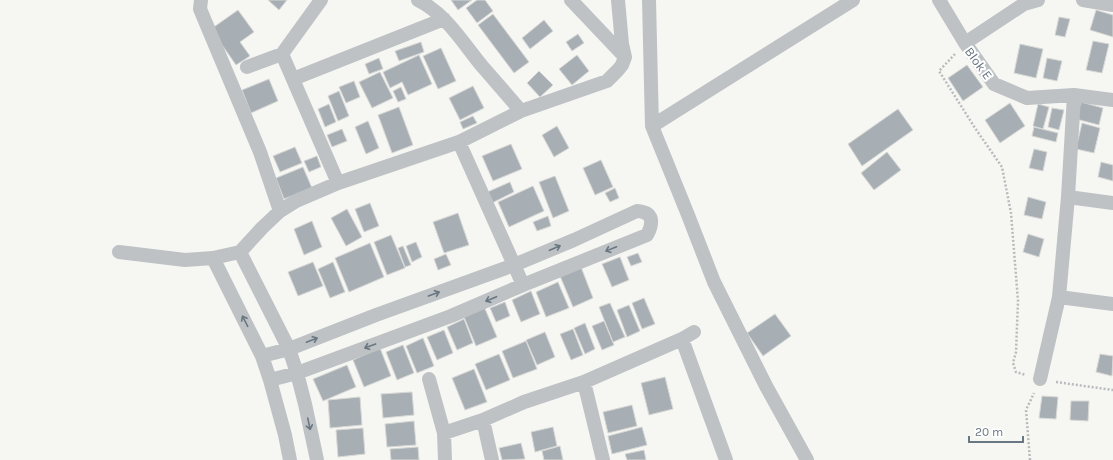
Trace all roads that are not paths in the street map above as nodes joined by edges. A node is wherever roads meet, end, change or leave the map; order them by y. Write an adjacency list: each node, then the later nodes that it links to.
1 (201, 0): 26 (street)
2 (321, 0): 14 (street)
3 (418, 0): 12 (street)
4 (571, 0): 15 (street)
5 (618, 0): 15 (street)
6 (649, 0): 21 (street)
7 (853, 0): 21 (street)
8 (939, 0): 13 (street, Blok E)
9 (1038, 0): 13 (street)
10 (1084, 0): 11 (street)
11 (1113, 5)
12 (444, 19): 17 (street); 20 (street)
13 (965, 43): 18 (street, Blok E)
14 (282, 54): 16 (street); 17 (street)
15 (625, 57): 20 (street)
16 (247, 67)
17 (293, 79): 23 (street)
18 (1074, 95): 19 (street, Blok E); 24 (street)
19 (1113, 100)
20 (521, 110): 22 (street)
21 (652, 126): 49 (street)
22 (459, 142): 23 (street); 30 (street)
23 (338, 183): 26 (street)
24 (1068, 197): 25 (street); 32 (street)
25 (1113, 203)
26 (280, 211): 28 (street)
27 (119, 252): 29 (street)
28 (240, 252): 29 (street); 34 (street)
29 (213, 258): 35 (street, one-way to 29)
30 (514, 265): 31 (street); 31 (street, one-way to 31); 34 (street, one-way to 30)
31 (523, 285): 36 (street, one-way to 36)
32 (1059, 297): 33 (street); 38 (street)
33 (1113, 304)
34 (289, 349): 35 (street); 36 (street)
35 (262, 356): 39 (street)
36 (297, 373): 39 (street); 44 (street, one-way to 44)
37 (429, 379): 42 (street)
38 (1040, 379)
39 (270, 380): 43 (street)
40 (584, 382): 41 (street); 47 (street); 48 (street)
41 (483, 420): 42 (street); 46 (street)
42 (444, 433): 45 (street)
43 (290, 460)
44 (317, 460)
45 (445, 460)
46 (492, 460)
47 (603, 460)
48 (726, 460)
49 (807, 460)

